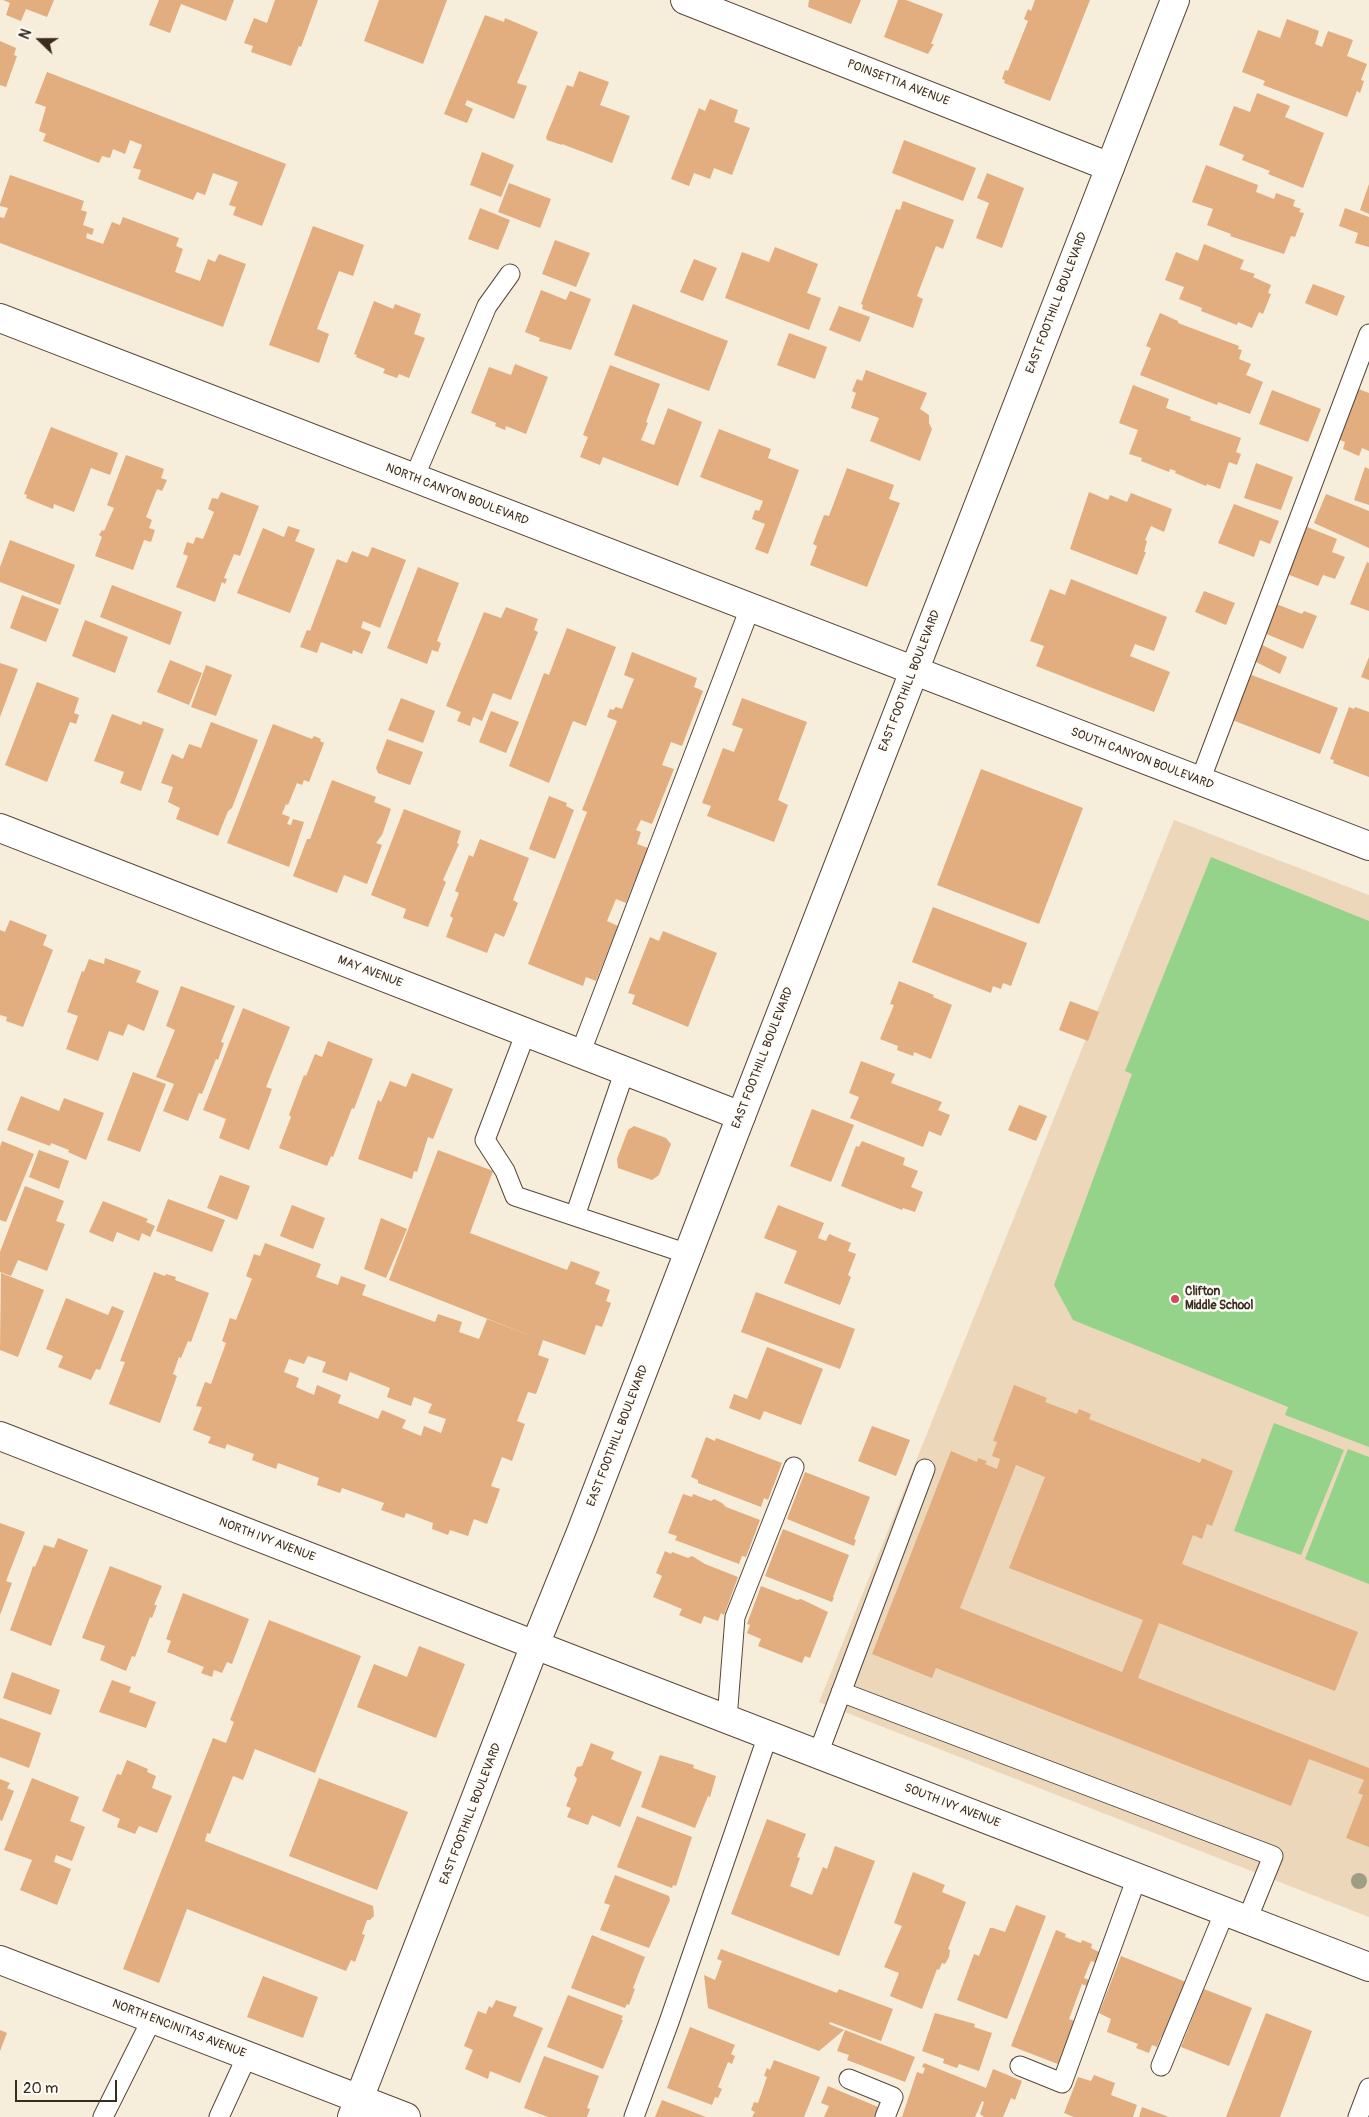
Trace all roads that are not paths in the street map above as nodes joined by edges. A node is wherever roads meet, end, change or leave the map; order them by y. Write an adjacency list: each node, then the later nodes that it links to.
1 (686, 0): 3 (street, POINSETTIA AVENUE)
2 (1175, 0): 3 (street, EAST FOOTHILL BOULEVARD)
3 (1110, 166): 9 (street, EAST FOOTHILL BOULEVARD)
4 (510, 274): 7 (lane)
5 (0, 318): 7 (street, NORTH CANYON BOULEVARD)
6 (1369, 334): 10 (lane)
7 (414, 478): 8 (street, NORTH CANYON BOULEVARD)
8 (750, 608): 9 (street, NORTH CANYON BOULEVARD); 14 (lane)
9 (914, 671): 10 (street, SOUTH CANYON BOULEVARD); 16 (street, EAST FOOTHILL BOULEVARD)
10 (1200, 781): 12 (street, SOUTH CANYON BOULEVARD)
11 (0, 828): 13 (street, MAY AVENUE)
12 (1369, 846)
13 (526, 1032): 14 (street, MAY AVENUE); 17 (lane)
14 (580, 1054): 15 (street, MAY AVENUE)
15 (625, 1070): 16 (street, MAY AVENUE); 17 (lane)
16 (741, 1116): 18 (street, EAST FOOTHILL BOULEVARD)
17 (575, 1216): 18 (lane)
18 (688, 1254): 22 (street, EAST FOOTHILL BOULEVARD)
19 (0, 1436): 22 (street, NORTH IVY AVENUE)
20 (794, 1467): 24 (lane)
21 (925, 1469): 23 (lane)
22 (535, 1645): 24 (street, SOUTH IVY AVENUE); 37 (street, EAST FOOTHILL BOULEVARD)
23 (841, 1692): 26 (lane); 28 (lane)
24 (727, 1719): 25 (street, SOUTH IVY AVENUE)
25 (768, 1735): 26 (street, SOUTH IVY AVENUE); 41 (lane)
26 (818, 1754): 27 (street, SOUTH IVY AVENUE)
27 (1137, 1878): 28 (street, SOUTH IVY AVENUE); 33 (lane)
28 (1236, 1916): 30 (street, SOUTH IVY AVENUE); 34 (lane)
29 (0, 1960): 31 (street, NORTH ENCINITAS AVENUE)
30 (1369, 1967)
31 (152, 2019): 32 (street, NORTH ENCINITAS AVENUE); 38 (lane)
32 (247, 2056): 37 (street, NORTH ENCINITAS AVENUE); 39 (lane)
33 (1020, 2066)
34 (1162, 2066)
35 (849, 2080): 42 (lane)
36 (1369, 2088): 43 (lane)
37 (355, 2108): 40 (street, NORTH ENCINITAS AVENUE)
38 (103, 2117)
39 (219, 2117)
40 (406, 2117)
41 (634, 2117)
42 (885, 2117)
43 (1358, 2117)

